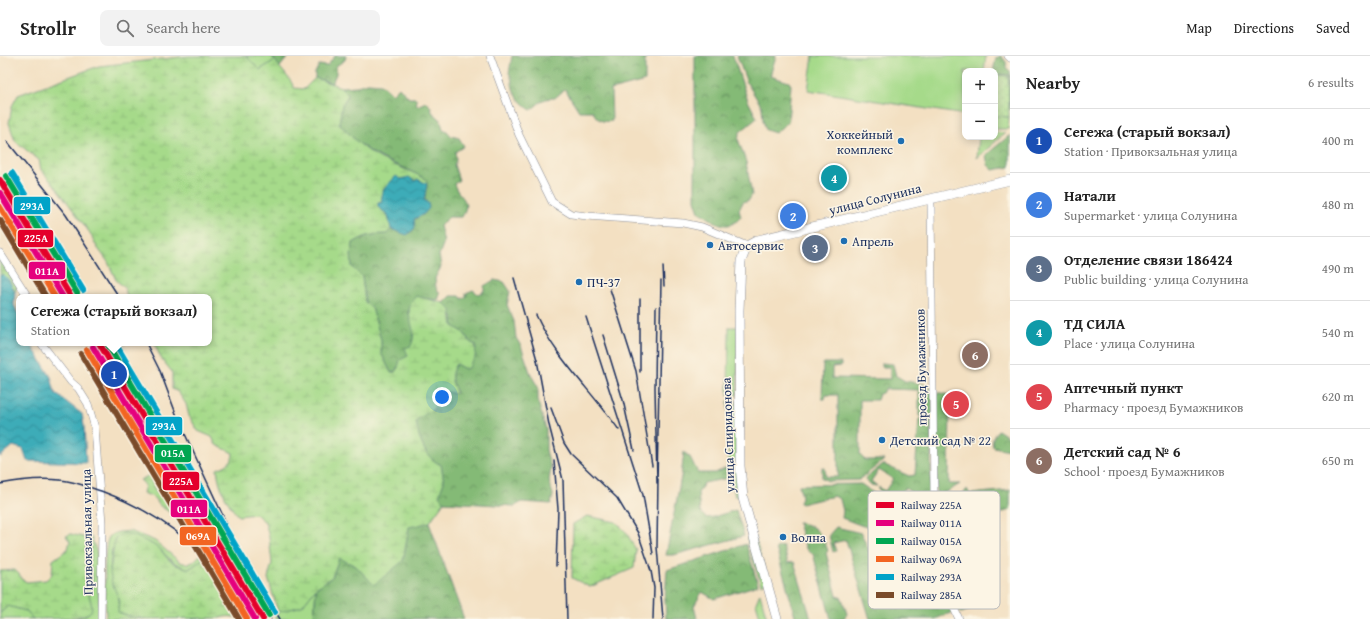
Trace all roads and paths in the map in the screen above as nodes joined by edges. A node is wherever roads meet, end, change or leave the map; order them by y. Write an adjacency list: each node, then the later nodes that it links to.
1 (490, 56): 4 (street)
2 (1010, 180): 4 (street, улица Солунина)
3 (931, 205): 8 (street, проезд Бумажников)
4 (747, 246): 11 (street, улица Спиридонова)
5 (0, 253): 6 (street)
6 (26, 294)
7 (43, 346): 10 (street, Привокзальная улица)
8 (934, 491)
9 (954, 609): 12 (street, проезд Бумажников)
10 (101, 619)
11 (776, 619)
12 (959, 619)

